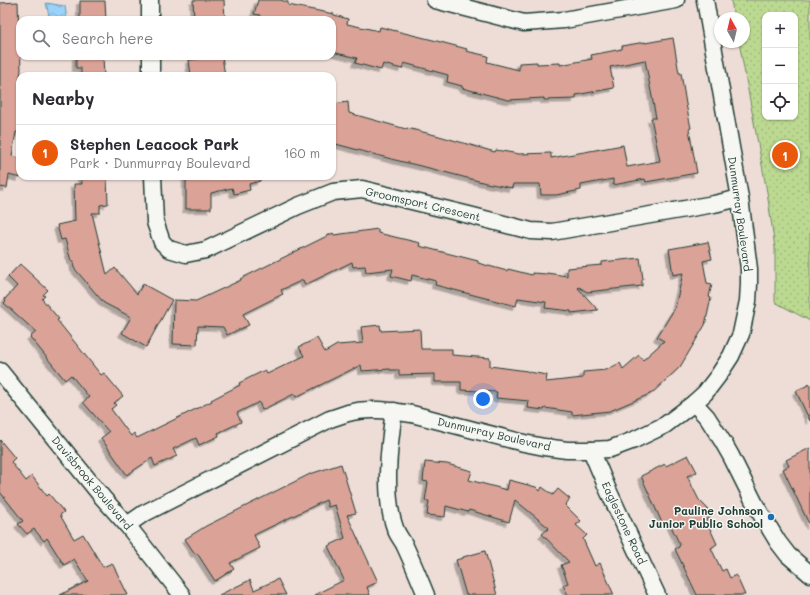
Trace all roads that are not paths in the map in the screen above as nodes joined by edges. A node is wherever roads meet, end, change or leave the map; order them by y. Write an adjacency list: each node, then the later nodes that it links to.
1 (150, 0): 5 (street)
2 (435, 0): 3 (street)
3 (676, 0)
4 (704, 0): 9 (street, Dunmurray Boulevard)
5 (150, 16)
6 (151, 60): 7 (street)
7 (151, 72)
8 (153, 180): 9 (street, Groomsport Crescent)
9 (740, 198): 11 (street, Dunmurray Boulevard)
10 (0, 372): 14 (street, Davisbrook Boulevard)
11 (694, 403): 13 (street, Dunmurray Boulevard); 15 (street)
12 (394, 411): 13 (street, Dunmurray Boulevard); 14 (street, Dunmurray Boulevard); 17 (street)
13 (591, 450): 18 (street, Eaglestone Road)
14 (127, 525): 16 (street, Davisbrook Boulevard)
15 (810, 574)
16 (182, 595)
17 (426, 595)
18 (657, 595)

